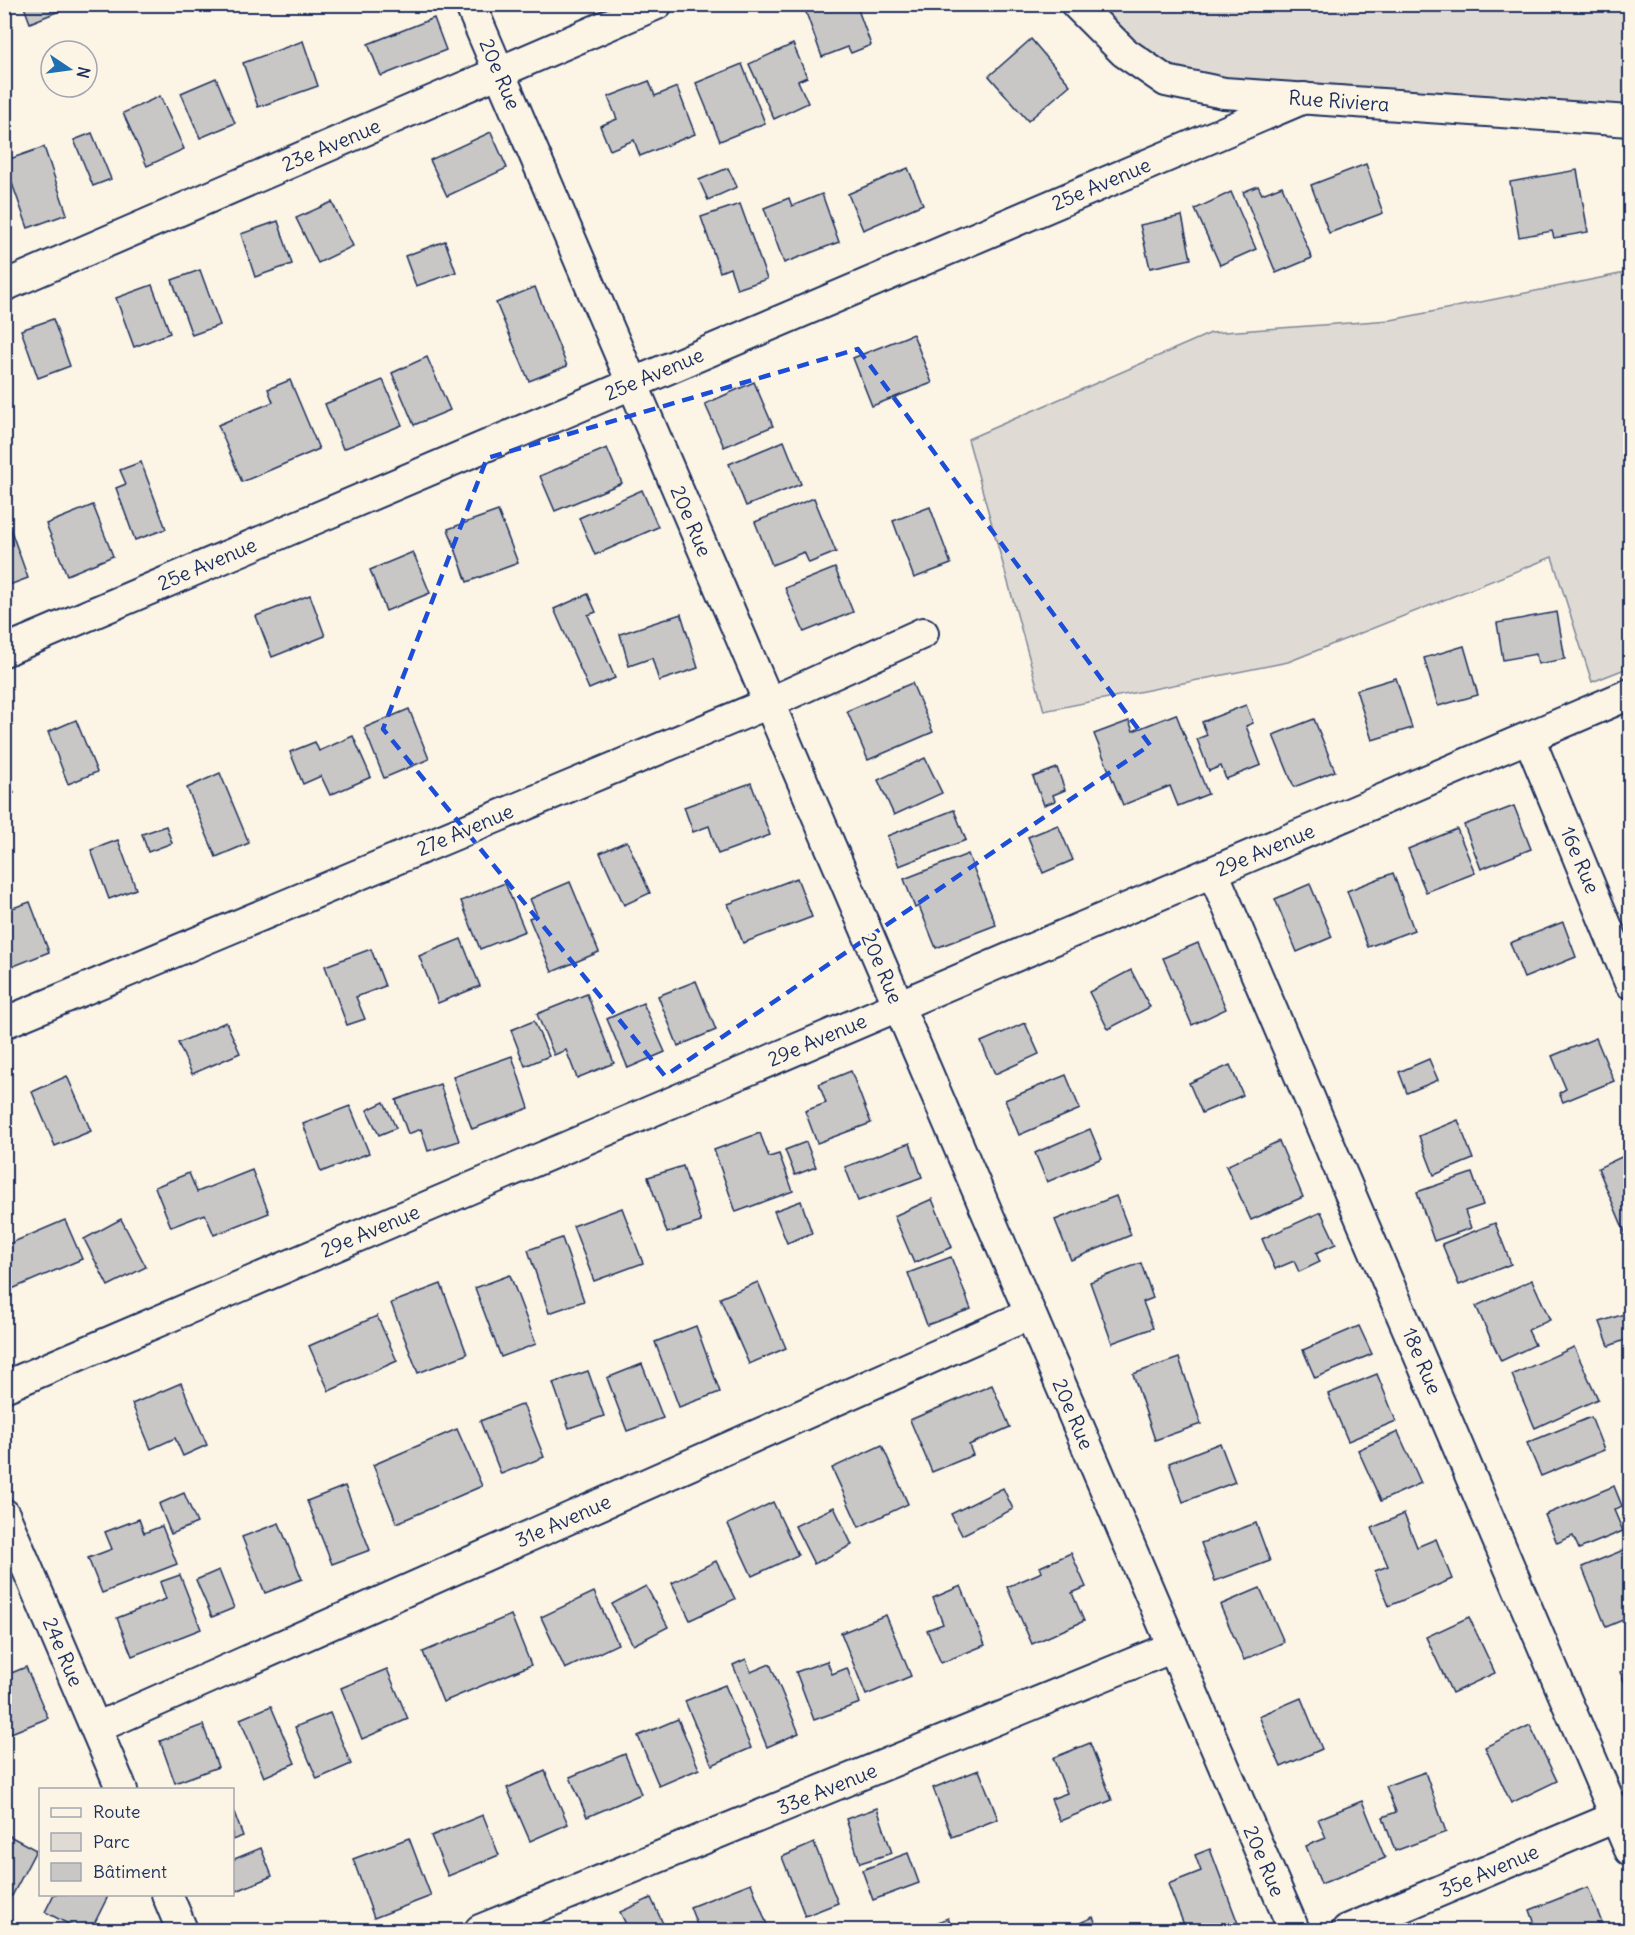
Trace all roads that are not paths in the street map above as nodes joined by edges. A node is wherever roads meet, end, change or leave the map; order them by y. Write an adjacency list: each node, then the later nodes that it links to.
1 (470, 4): 4 (street, 20e Rue)
2 (657, 4): 4 (street, 23e Avenue)
3 (1076, 4): 5 (street, Rue Riviera)
4 (499, 73): 7 (street, 23e Avenue); 8 (street, 20e Rue)
5 (1304, 98): 6 (street, Rue Riviera); 8 (street, 25e Avenue)
6 (1630, 122)
7 (4, 286)
8 (632, 384): 10 (street, 25e Avenue); 12 (street, 20e Rue)
9 (923, 633): 12 (street, 27e Avenue)
10 (4, 651)
11 (1630, 694): 13 (street, 29e Avenue)
12 (769, 703): 16 (street, 20e Rue); 17 (street, 27e Avenue)
13 (1529, 738): 14 (street, 29e Avenue); 15 (street, 16e Rue)
14 (1213, 872): 16 (street, 29e Avenue); 24 (street, 18e Rue)
15 (1630, 983)
16 (898, 1006): 18 (street, 20e Rue); 19 (street, 29e Avenue)
17 (4, 1023)
18 (1030, 1314): 21 (street, 20e Rue); 22 (street, 31e Avenue)
19 (4, 1387)
20 (4, 1514): 22 (street, 24e Rue)
21 (1173, 1647): 28 (street, 33e Avenue); 29 (street, 20e Rue)
22 (96, 1728): 23 (street, 24e Rue)
23 (121, 1788)
24 (1623, 1814): 25 (street, 18e Rue); 30 (street, 35e Avenue)
25 (1630, 1850)
26 (168, 1896): 27 (street)
27 (182, 1930)
28 (480, 1930)
29 (1294, 1930)
30 (1347, 1930)

